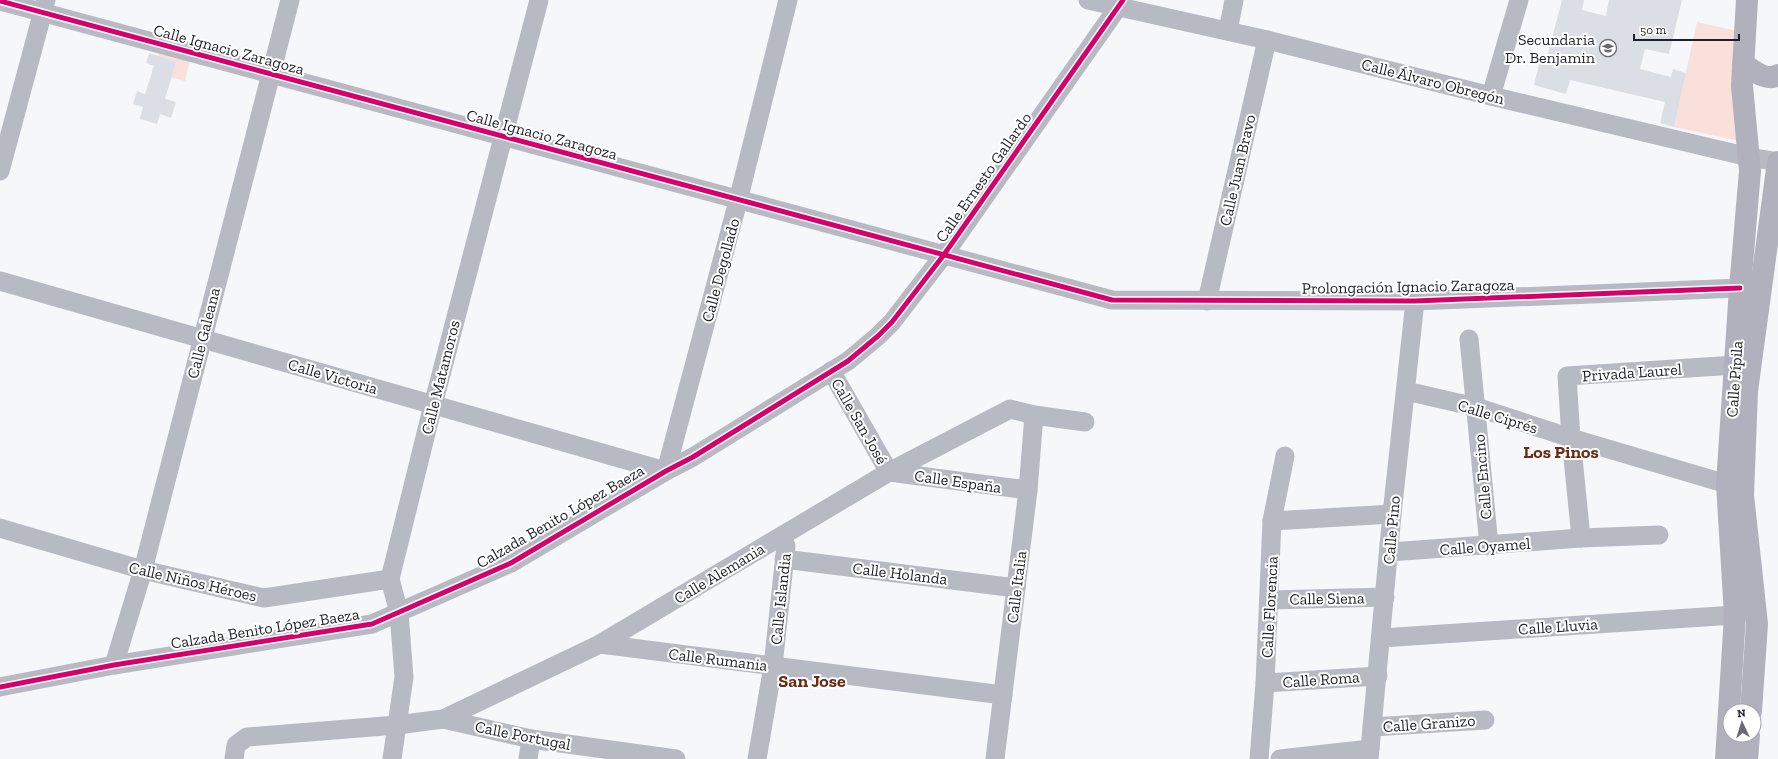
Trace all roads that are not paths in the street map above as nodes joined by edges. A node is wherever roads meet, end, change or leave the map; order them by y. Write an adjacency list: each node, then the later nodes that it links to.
1 (290, 0): 14 (street, Calle Galeana)
2 (539, 0): 17 (street, Calle Matamoros)
3 (788, 0): 21 (street, Calle Degollado)
4 (1088, 0): 9 (street, Calle Álvaro Obregón)
5 (1234, 0): 11 (street)
6 (1519, 0): 16 (street)
7 (1747, 0): 13 (main road, Calle Pípila)
8 (0, 2): 10 (street, Calle Ignacio Zaragoza)
9 (1121, 4): 11 (street, Calle Álvaro Obregón); 22 (street, Calle Ernesto Gallardo)
10 (45, 6): 14 (street, Calle Ignacio Zaragoza); 20 (street)
11 (1228, 31): 12 (street, Calle Álvaro Obregón)
12 (1267, 40): 16 (street, Calle Álvaro Obregón); 26 (street, Calle Juan Bravo)
13 (1743, 64): 15 (main road); 18 (main road, Calle Pípila)
14 (270, 73): 17 (street, Calle Ignacio Zaragoza); 28 (street, Calle Galeana)
15 (1778, 75)
16 (1491, 96): 18 (street, Calle Álvaro Obregón)
17 (502, 136): 21 (street, Calle Ignacio Zaragoza); 33 (street, Calle Matamoros)
18 (1749, 157): 19 (street, Calle Álvaro Obregón); 24 (main road, Calle Pípila)
19 (1778, 162): 67 (main road, Calle Pípila)
20 (0, 171)
21 (738, 200): 22 (street, Calle Ignacio Zaragoza); 39 (street, Calle Degollado)
22 (943, 256): 25 (street, Calle Ignacio Zaragoza); 31 (street, Calle Ernesto Gallardo)
23 (0, 281): 28 (street, Calle Victoria)
24 (1740, 288): 27 (street, Prolongación Ignacio Zaragoza); 30 (main road, Calle Pípila)
25 (1077, 291): 26 (street, Prolongación Ignacio Zaragoza)
26 (1207, 301): 27 (street, Prolongación Ignacio Zaragoza)
27 (1415, 301): 32 (street, Calle Pino)
28 (202, 339): 33 (street, Calle Victoria); 52 (street, Calle Galeana)
29 (1469, 339): 34 (street, Calle Encino)
30 (1735, 365): 37 (street, Privada Laurel); 41 (main road, Calle Pípila)
31 (831, 371): 39 (street, Calzada Benito López Baeza); 40 (street, Calle San José)
32 (1406, 391): 34 (street, Calle Ciprés); 43 (street, Calle Pino)
33 (433, 405): 39 (street, Calle Victoria); 53 (street, Calle Matamoros)
34 (1476, 407): 37 (street, Calle Ciprés); 49 (street, Calle Encino)
35 (1034, 415): 36 (street, Calle Alemania); 40 (street, Calle Alemania); 42 (street, Calle Italia)
36 (1085, 422)
37 (1571, 438): 41 (street, Calle Ciprés); 48 (street)
38 (1285, 456): 44 (street, Calle Florencia)
39 (666, 471): 57 (street, Calzada Benito López Baeza)
40 (889, 472): 42 (street, Calle España); 46 (street, Calle Alemania)
41 (1727, 484): 58 (main road, Calle Pípila)
42 (1028, 490): 54 (street, Calle Italia)
43 (1392, 514): 44 (street); 50 (street, Calle Pino)
44 (1272, 521): 56 (street, Calle Florencia)
45 (0, 528): 52 (street, Calle Niños Héroes)
46 (787, 533): 51 (street, Calle Islandia); 60 (street, Calle Alemania)
47 (1659, 535): 48 (street, Calle Oyamel)
48 (1581, 538): 49 (street, Calle Oyamel)
49 (1489, 546): 50 (street, Calle Oyamel)
50 (1390, 552): 55 (street, Calle Pino)
51 (784, 559): 54 (street, Calle Holanda); 62 (street, Calle Islandia)
52 (143, 570): 53 (street, Calle Niños Héroes); 61 (street, Calle Galeana)
53 (390, 579): 57 (street, Calle Matamoros)
54 (1016, 588): 66 (street, Calle Italia)
55 (1385, 597): 56 (street, Calle Siena); 59 (street, Calle Pino)
56 (1270, 600): 64 (street, Calle Florencia)
57 (399, 613): 61 (street, Calzada Benito López Baeza); 70 (street, Calle Matamoros)
58 (1735, 615): 59 (street, Calle Lluvia); 83 (main road, Calle Pípila)
59 (1381, 638): 63 (street, Calle Pino)
60 (600, 644): 62 (street, Calle Rumania); 68 (street, Calle Alemania)
61 (114, 666): 65 (street, Calzada Benito López Baeza)
62 (773, 666): 66 (street, Calle Rumania); 79 (street, Calle Islandia)
63 (1378, 676): 64 (street, Calle Roma); 71 (street, Calle Pino)
64 (1265, 683): 81 (street, Calle Florencia)
65 (0, 687)
66 (1003, 695): 80 (street, Calle Italia)
67 (1752, 703)
68 (443, 719): 70 (street, Calle Alemania); 72 (street, Calle Portugal)
69 (1485, 720): 71 (street, Calle Granizo)
70 (397, 725): 75 (street, Calle Alemania); 76 (street, Calle Matamoros)
71 (1372, 727): 74 (street, Calle Pino)
72 (531, 739): 77 (street); 78 (street, Calle Portugal)
73 (1748, 743): 84 (main road)
74 (1370, 754): 82 (street)
75 (234, 759)
76 (392, 759)
77 (528, 759)
78 (676, 759)
79 (757, 759)
80 (995, 759)
81 (1259, 759)
82 (1280, 759)
83 (1726, 759)
84 (1747, 759)

